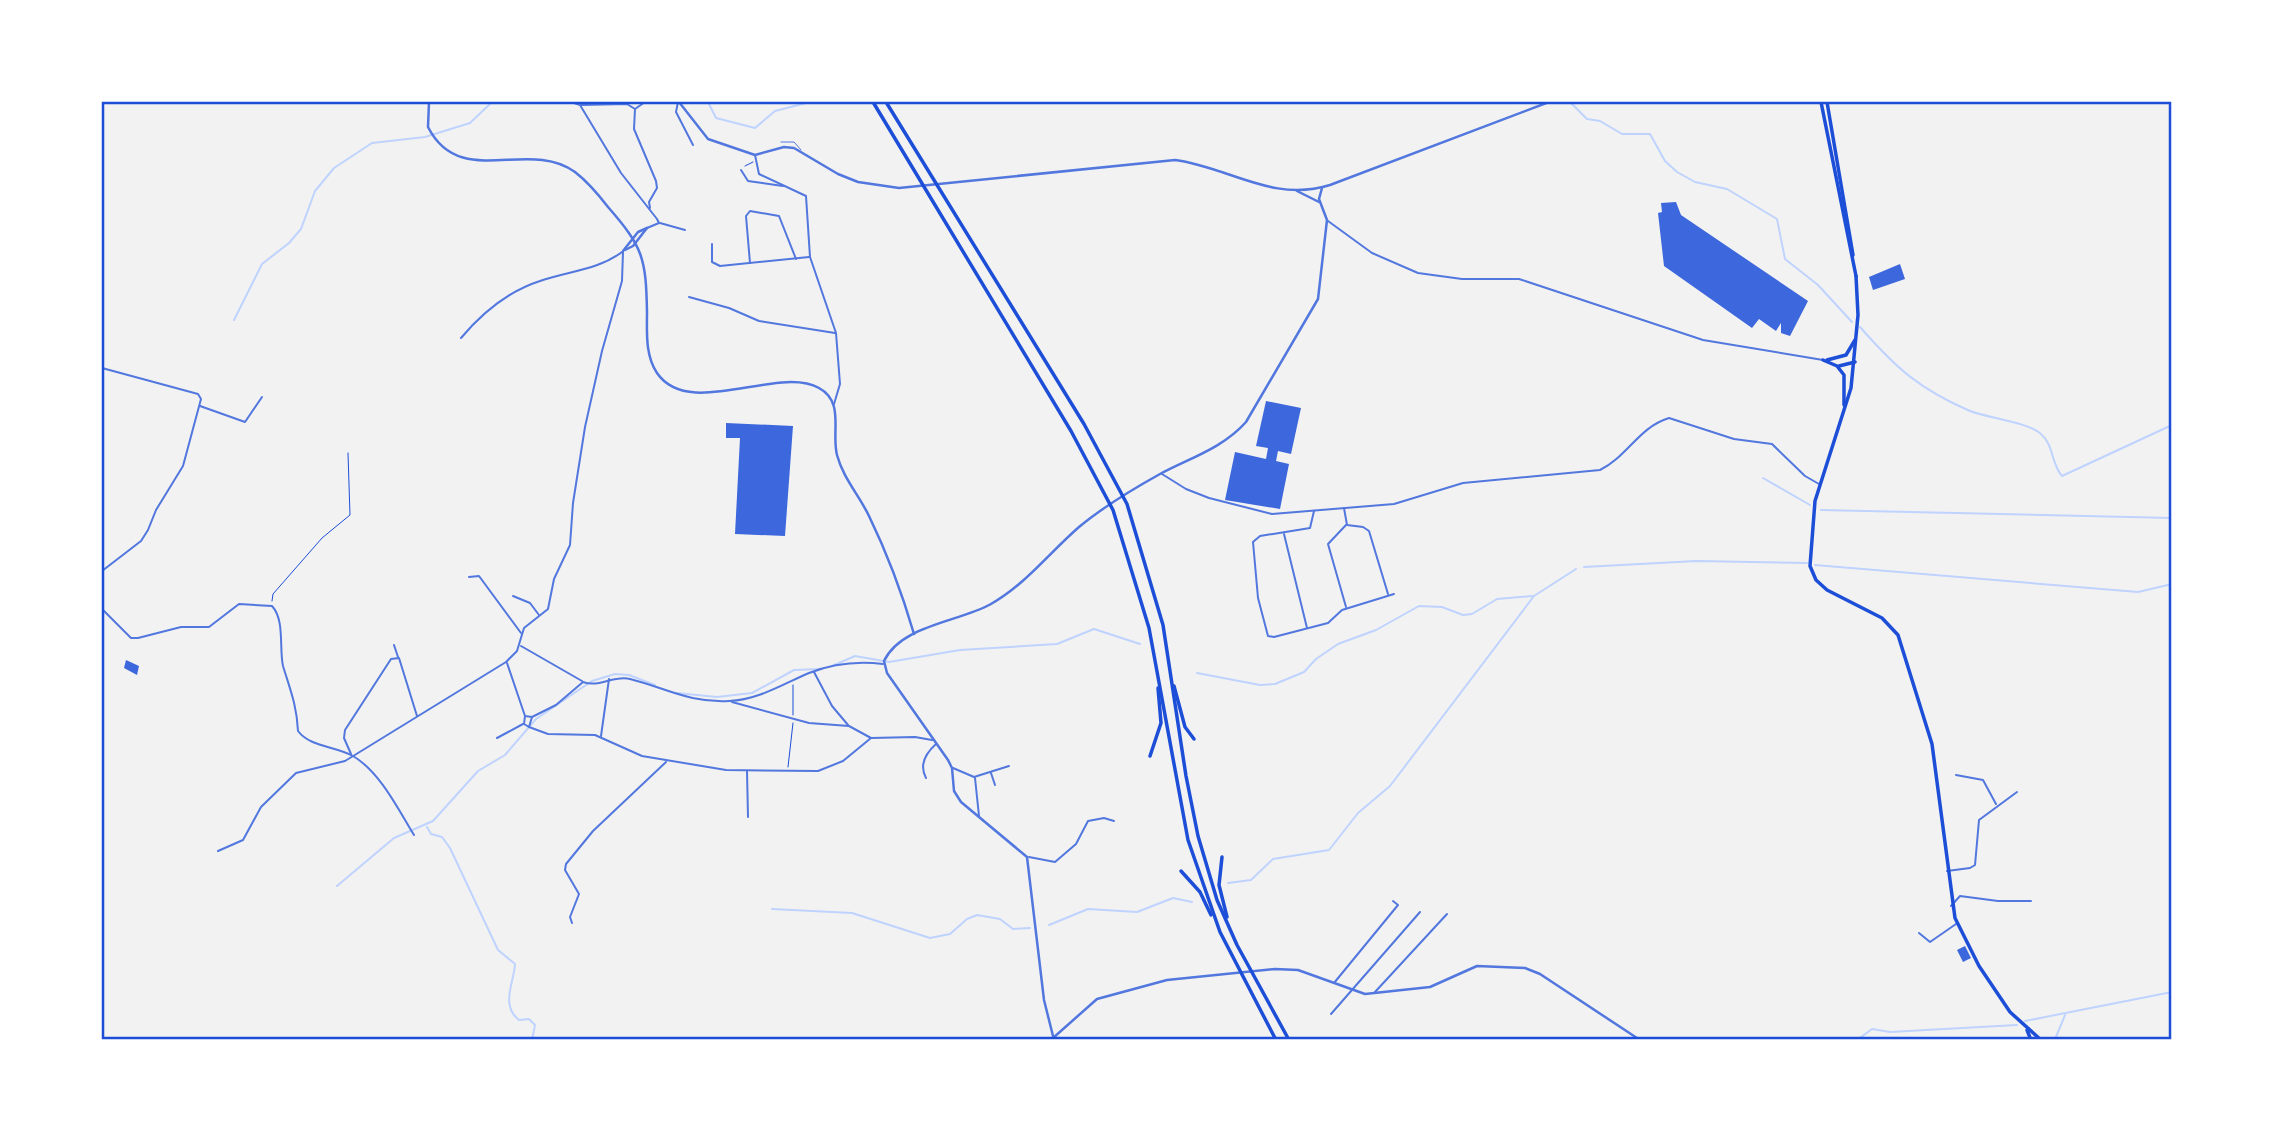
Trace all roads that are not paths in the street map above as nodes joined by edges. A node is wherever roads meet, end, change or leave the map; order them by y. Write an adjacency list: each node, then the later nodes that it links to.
1 (429, 102): 26 (street)
2 (571, 102): 10 (street)
3 (645, 102): 11 (street)
4 (679, 102): 13 (street); 15 (street)
5 (873, 102): 69 (main road)
6 (886, 102): 70 (main road)
7 (1549, 102): 18 (street)
8 (1821, 102): 33 (main road)
9 (1827, 102): 33 (main road)
10 (580, 105): 11 (street); 21 (street)
11 (635, 109): 21 (street)
12 (781, 142): 14 (lane)
13 (693, 145)
14 (802, 152): 15 (street); 19 (street)
15 (755, 155): 17 (street)
16 (741, 170): 17 (street)
17 (784, 186): 30 (street)
18 (1322, 188): 19 (street); 20 (street)
19 (1293, 189): 20 (street)
20 (1320, 203): 22 (street)
21 (651, 211): 23 (street)
22 (1327, 220): 38 (street); 46 (street)
23 (659, 223): 24 (street); 25 (street)
24 (647, 228): 26 (street); 27 (street)
25 (685, 230)
26 (633, 236): 27 (street); 29 (street)
27 (637, 242): 29 (street); 43 (street)
28 (712, 244): 32 (street)
29 (623, 251): 36 (street); 59 (street)
30 (810, 257): 31 (street); 35 (street)
31 (796, 259): 32 (street); 32 (street)
32 (750, 263)
33 (1856, 275): 37 (main road)
34 (689, 297): 35 (street)
35 (836, 333): 43 (street)
36 (461, 338)
37 (1856, 338): 38 (main road); 39 (main road)
38 (1823, 360): 40 (main road)
39 (1855, 362): 40 (main road); 45 (main road)
40 (1837, 366): 45 (main road)
41 (103, 368): 44 (street)
42 (262, 397): 44 (street)
43 (834, 404): 62 (street)
44 (199, 406): 52 (street)
45 (1844, 410): 47 (main road)
46 (1161, 474): 49 (street); 62 (street)
47 (1820, 484): 48 (street); 107 (main road)
48 (1344, 507): 49 (street); 50 (street)
49 (1314, 510): 51 (street)
50 (1347, 525): 55 (street); 57 (street)
51 (1284, 533): 60 (street); 60 (street)
52 (102, 571)
53 (470, 577): 61 (street)
54 (1394, 594): 55 (street)
55 (1388, 595): 57 (street)
56 (513, 596): 59 (street)
57 (1346, 608): 60 (street)
58 (102, 609): 86 (street)
59 (539, 616): 61 (street)
60 (1307, 628)
61 (522, 634): 64 (street)
62 (914, 634): 67 (street)
63 (394, 645): 65 (street)
64 (520, 645): 66 (street); 72 (street)
65 (398, 658): 76 (street); 86 (street)
66 (506, 662): 74 (street); 76 (street)
67 (884, 664): 68 (street); 84 (street)
68 (814, 672): 73 (street); 78 (street)
69 (1157, 672): 87 (main road); 116 (main road)
70 (1170, 676): 83 (main road); 114 (main road)
71 (609, 679): 72 (street); 73 (street); 80 (street)
72 (587, 683): 75 (street)
73 (729, 701): 78 (street)
74 (525, 716): 75 (street); 77 (street)
75 (532, 717): 79 (street)
76 (418, 718): 86 (street)
77 (524, 724): 79 (street); 81 (street)
78 (849, 726): 82 (street)
79 (530, 728): 80 (street)
80 (601, 737): 88 (street)
81 (497, 738)
82 (871, 738): 84 (street); 91 (street)
83 (1194, 738)
84 (933, 739): 85 (street)
85 (937, 744): 90 (street); 95 (street)
86 (352, 755): 102 (street); 103 (street)
87 (1150, 756)
88 (667, 762): 91 (street); 113 (street)
89 (1009, 766): 92 (street)
90 (953, 768): 94 (street); 99 (street)
91 (747, 770): 100 (street)
92 (990, 772): 94 (street); 96 (street)
93 (1956, 775): 98 (street)
94 (974, 777): 99 (street)
95 (926, 778)
96 (995, 785)
97 (2017, 792): 98 (street)
98 (1996, 805): 107 (street)
99 (979, 816): 104 (street)
100 (748, 817)
101 (1114, 821): 104 (street)
102 (414, 835)
103 (218, 851)
104 (1027, 857): 123 (street)
105 (1222, 857): 114 (main road)
106 (1181, 871): 116 (main road)
107 (1947, 871): 110 (main road)
108 (1393, 901): 118 (street)
109 (2031, 901): 110 (street)
110 (1951, 906): 115 (main road)
111 (1420, 912): 119 (street)
112 (1447, 914): 120 (street)
113 (572, 923)
114 (1228, 923): 125 (main road)
115 (1957, 924): 117 (street); 122 (main road)
116 (1220, 932): 124 (main road)
117 (1919, 933)
118 (1334, 983): 119 (street); 123 (street)
119 (1349, 989): 120 (street); 121 (street)
120 (1375, 992): 126 (street)
121 (1331, 1014)
122 (2026, 1028): 127 (main road); 128 (main road)
123 (1053, 1039)
124 (1276, 1040)
125 (1289, 1040)
126 (1640, 1040)
127 (2031, 1040)
128 (2041, 1040)

